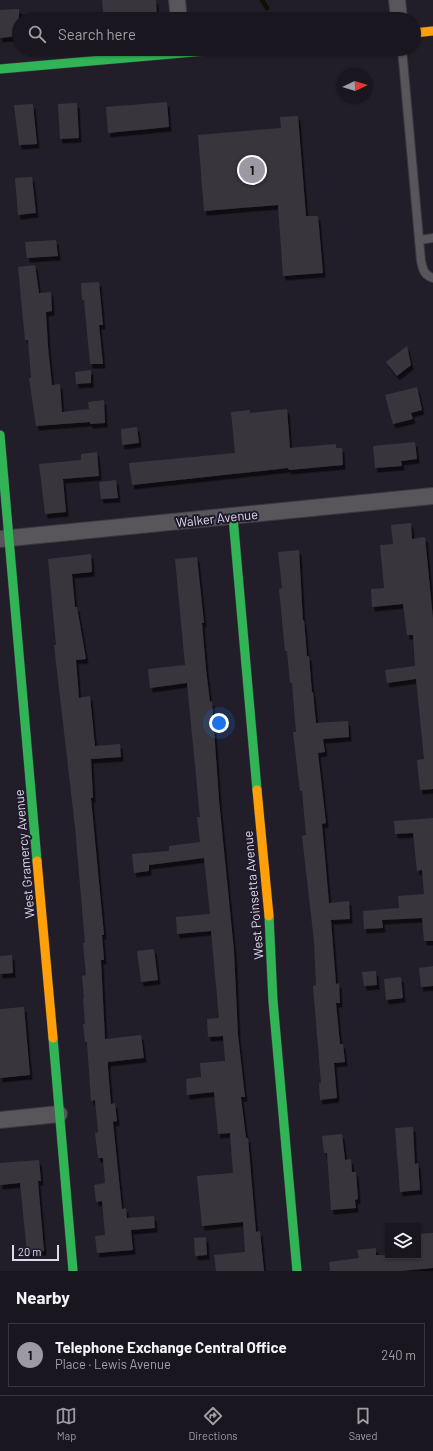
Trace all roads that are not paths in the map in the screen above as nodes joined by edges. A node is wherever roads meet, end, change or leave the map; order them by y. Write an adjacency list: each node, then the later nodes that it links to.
1 (177, 0): 3 (street)
2 (397, 0): 4 (street)
3 (178, 12)
4 (398, 12)
5 (433, 31): 6 (street)
6 (421, 32)
7 (131, 56): 9 (street)
8 (403, 56): 11 (lane)
9 (0, 69)
10 (433, 238): 11 (lane)
11 (419, 240): 12 (lane)
12 (433, 278)
13 (0, 435): 16 (street, West Gramercy Avenue)
14 (433, 496): 15 (street, Walker Avenue)
15 (232, 517): 16 (street, Walker Avenue); 20 (street, West Poinsetta Avenue)
16 (5, 539): 17 (street, West Gramercy Avenue)
17 (59, 1114): 18 (street); 19 (street, West Gramercy Avenue)
18 (0, 1120)
19 (73, 1271)
20 (297, 1271)

